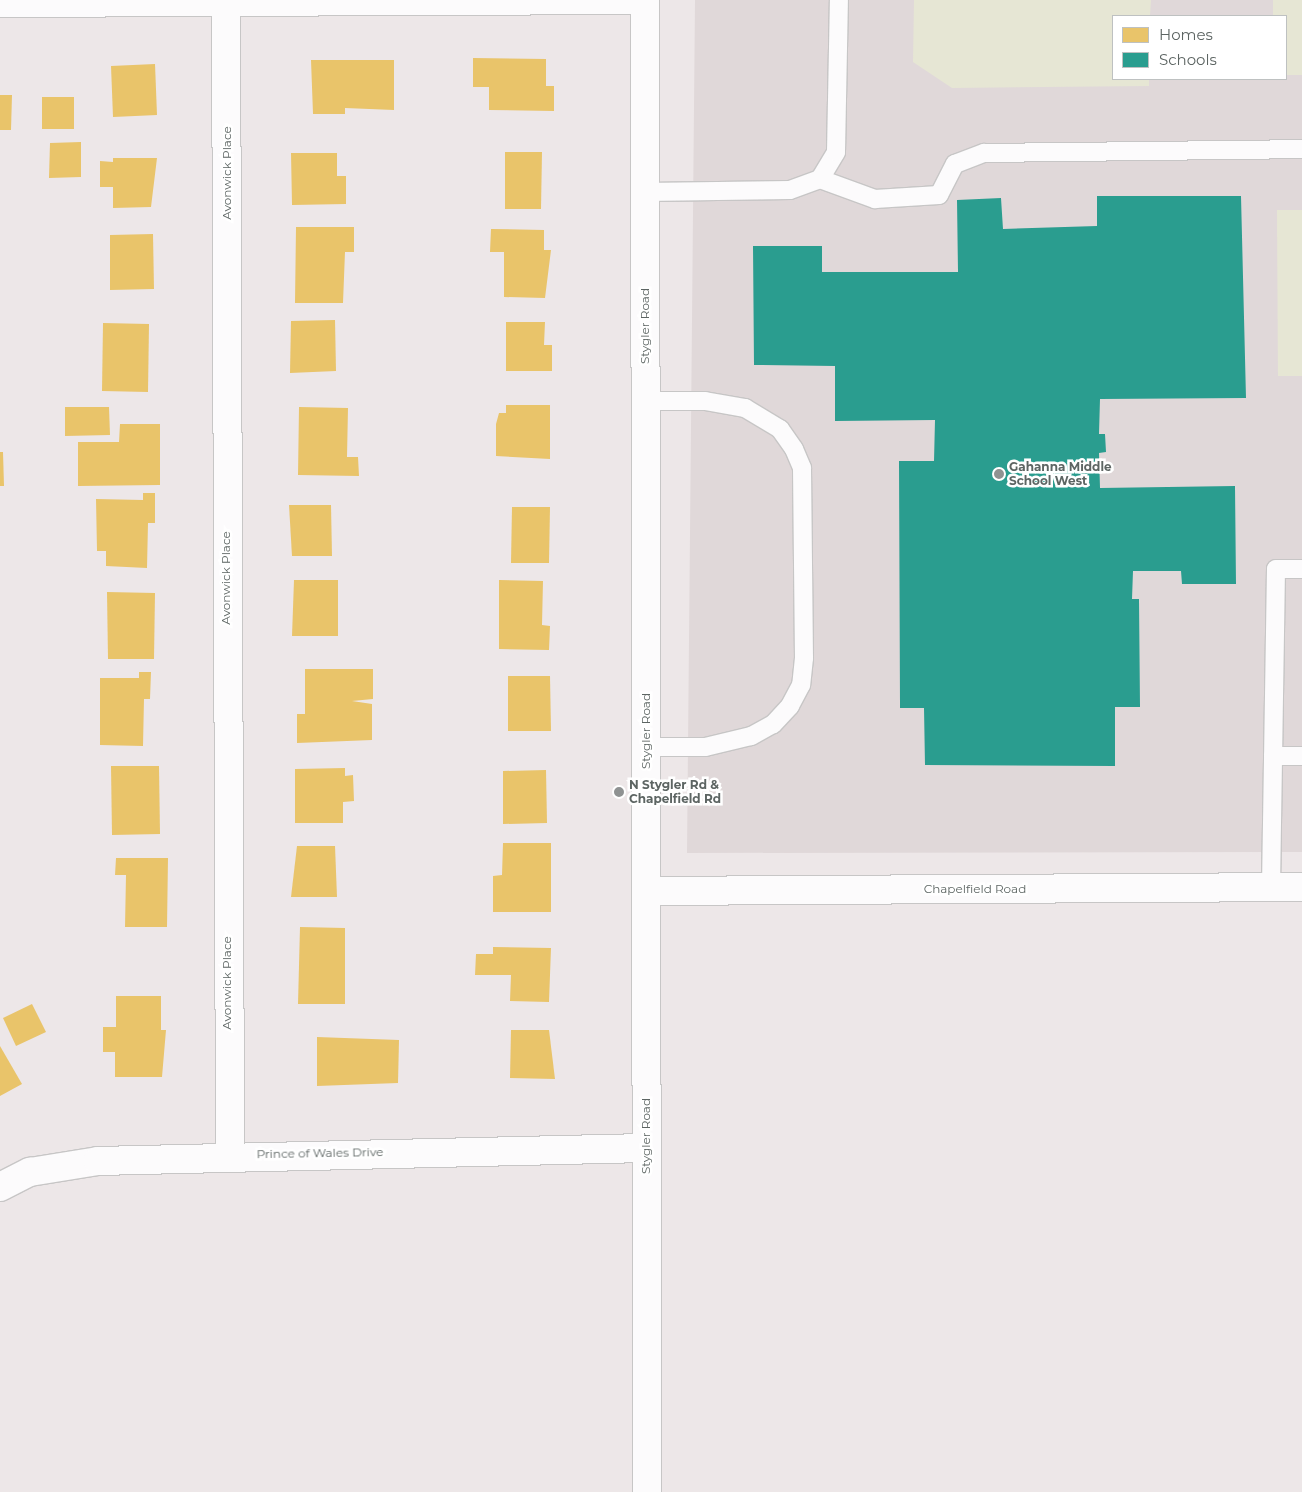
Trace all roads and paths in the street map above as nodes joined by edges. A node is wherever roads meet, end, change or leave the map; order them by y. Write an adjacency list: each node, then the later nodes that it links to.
1 (637, 0): 4 (street)
2 (645, 0): 8 (street, Stygler Road)
3 (840, 0): 7 (lane)
4 (226, 2): 5 (street); 18 (street, Avonwick Place)
5 (0, 4)
6 (1302, 149): 7 (lane)
7 (820, 179): 8 (lane)
8 (645, 192): 9 (street, Stygler Road)
9 (645, 401): 11 (street, Stygler Road); 11 (lane)
10 (1302, 569): 12 (lane)
11 (646, 747): 16 (street, Stygler Road)
12 (1273, 756): 13 (lane); 14 (lane)
13 (1302, 756)
14 (1271, 887): 15 (street, Chapelfield Road); 16 (street, Chapelfield Road)
15 (1302, 887)
16 (647, 891): 17 (street, Stygler Road)
17 (645, 1148): 18 (street, Prince of Wales Drive); 20 (street, Stygler Road)
18 (230, 1154): 19 (street, Prince of Wales Drive)
19 (0, 1187)
20 (647, 1492)

